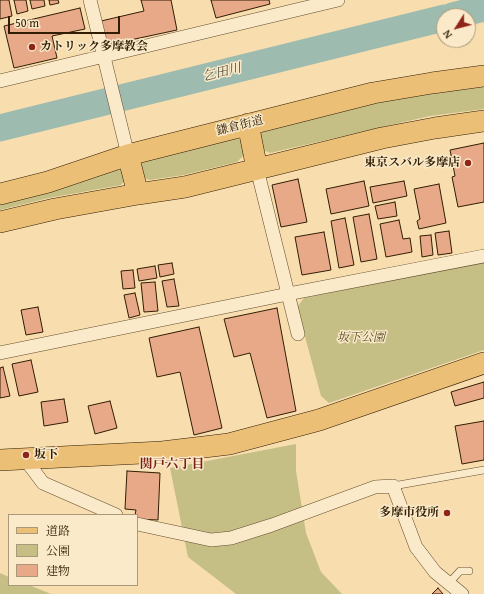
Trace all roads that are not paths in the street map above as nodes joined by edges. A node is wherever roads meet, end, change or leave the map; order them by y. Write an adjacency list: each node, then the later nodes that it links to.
1 (90, 0): 3 (street)
2 (338, 0): 3 (street)
3 (105, 62): 5 (street); 8 (street)
4 (484, 76): 7 (main road, 鎌倉街道)
5 (0, 81)
6 (484, 122): 9 (main road)
7 (248, 124): 8 (main road, 鎌倉街道); 9 (main road)
8 (128, 155): 10 (main road, 鎌倉街道); 11 (main road)
9 (257, 169): 11 (main road); 14 (street)
10 (0, 194)
11 (138, 194): 12 (main road)
12 (0, 222)
13 (484, 256): 14 (street)
14 (288, 294): 15 (street); 16 (street)
15 (298, 334)
16 (0, 354)
17 (484, 363): 18 (main road)
18 (25, 459): 19 (main road); 22 (street)
19 (0, 460)
20 (484, 470): 21 (lane)
21 (393, 486): 23 (street); 25 (street)
22 (114, 514)
23 (138, 524)
24 (469, 571): 25 (lane)
25 (449, 583): 26 (street)
26 (462, 594)

